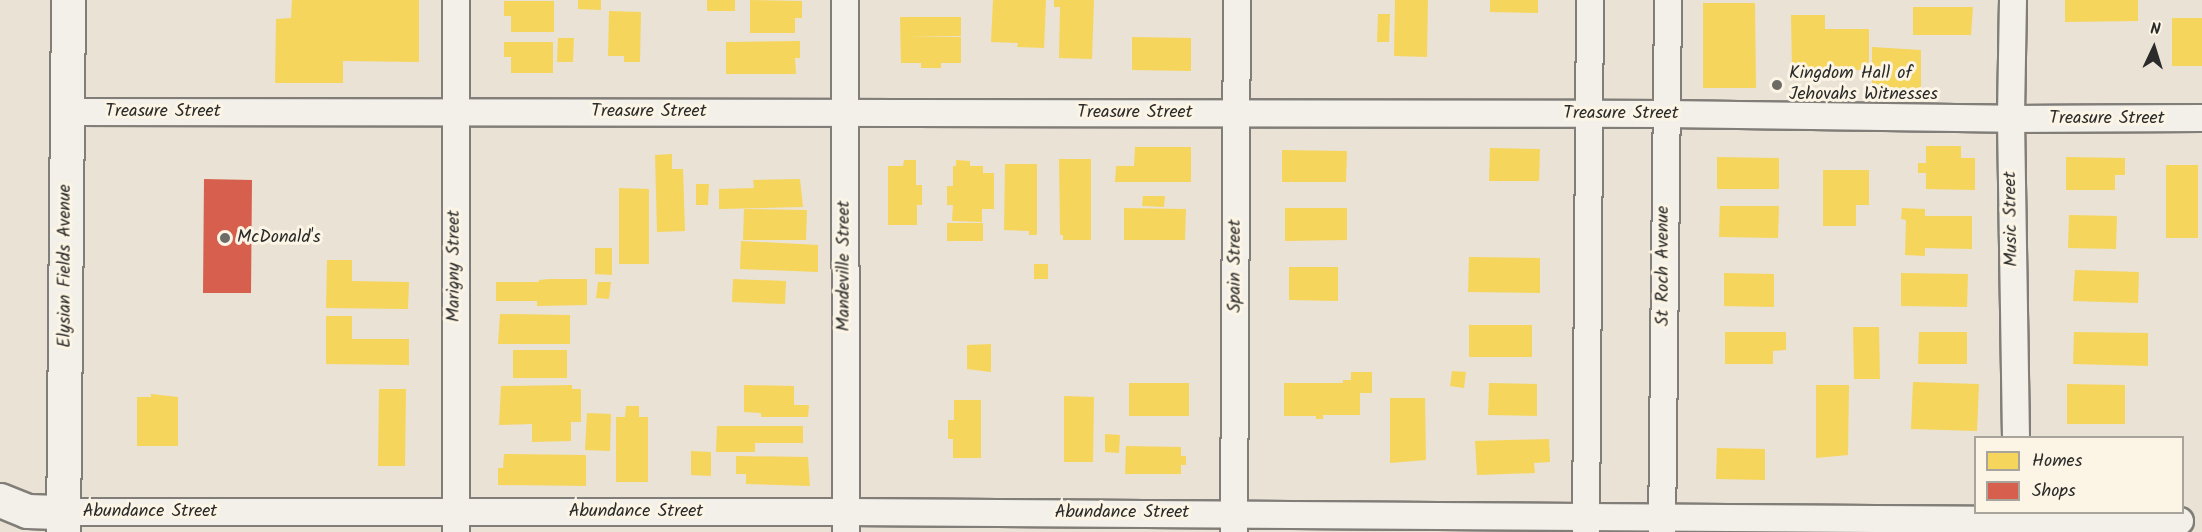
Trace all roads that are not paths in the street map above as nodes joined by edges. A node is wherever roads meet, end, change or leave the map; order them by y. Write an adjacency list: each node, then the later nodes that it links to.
1 (68, 0): 8 (main road, Elysian Fields Avenue)
2 (456, 0): 9 (street, Marigny Street)
3 (845, 0): 10 (street, Mandeville Street)
4 (1237, 0): 11 (street, Spain Street)
5 (1590, 0): 12 (street)
6 (1668, 0): 13 (street, St Roch Avenue)
7 (2013, 0): 15 (street, Music Street)
8 (68, 112): 9 (street, Treasure Street); 25 (main road, Elysian Fields Avenue)
9 (454, 112): 10 (street, Treasure Street); 19 (street, Marigny Street)
10 (844, 112): 11 (street, Treasure Street); 20 (street, Mandeville Street)
11 (1237, 113): 12 (street, Treasure Street); 22 (street, Spain Street)
12 (1589, 114): 13 (street, Treasure Street); 23 (street)
13 (1666, 114): 15 (street, Treasure Street); 24 (street, St Roch Avenue)
14 (2202, 118): 15 (street, Treasure Street)
15 (2011, 119): 16 (street, Music Street)
16 (2016, 436)
17 (0, 500): 25 (main road)
18 (2180, 520): 21 (street, Abundance Street)
19 (456, 522): 20 (street, Abundance Street); 25 (street, Abundance Street)
20 (846, 522): 22 (street, Abundance Street)
21 (2017, 522): 24 (street, Abundance Street)
22 (1234, 523): 23 (street, Abundance Street)
23 (1586, 524): 24 (street, Abundance Street)
24 (1662, 524)
25 (65, 525)

